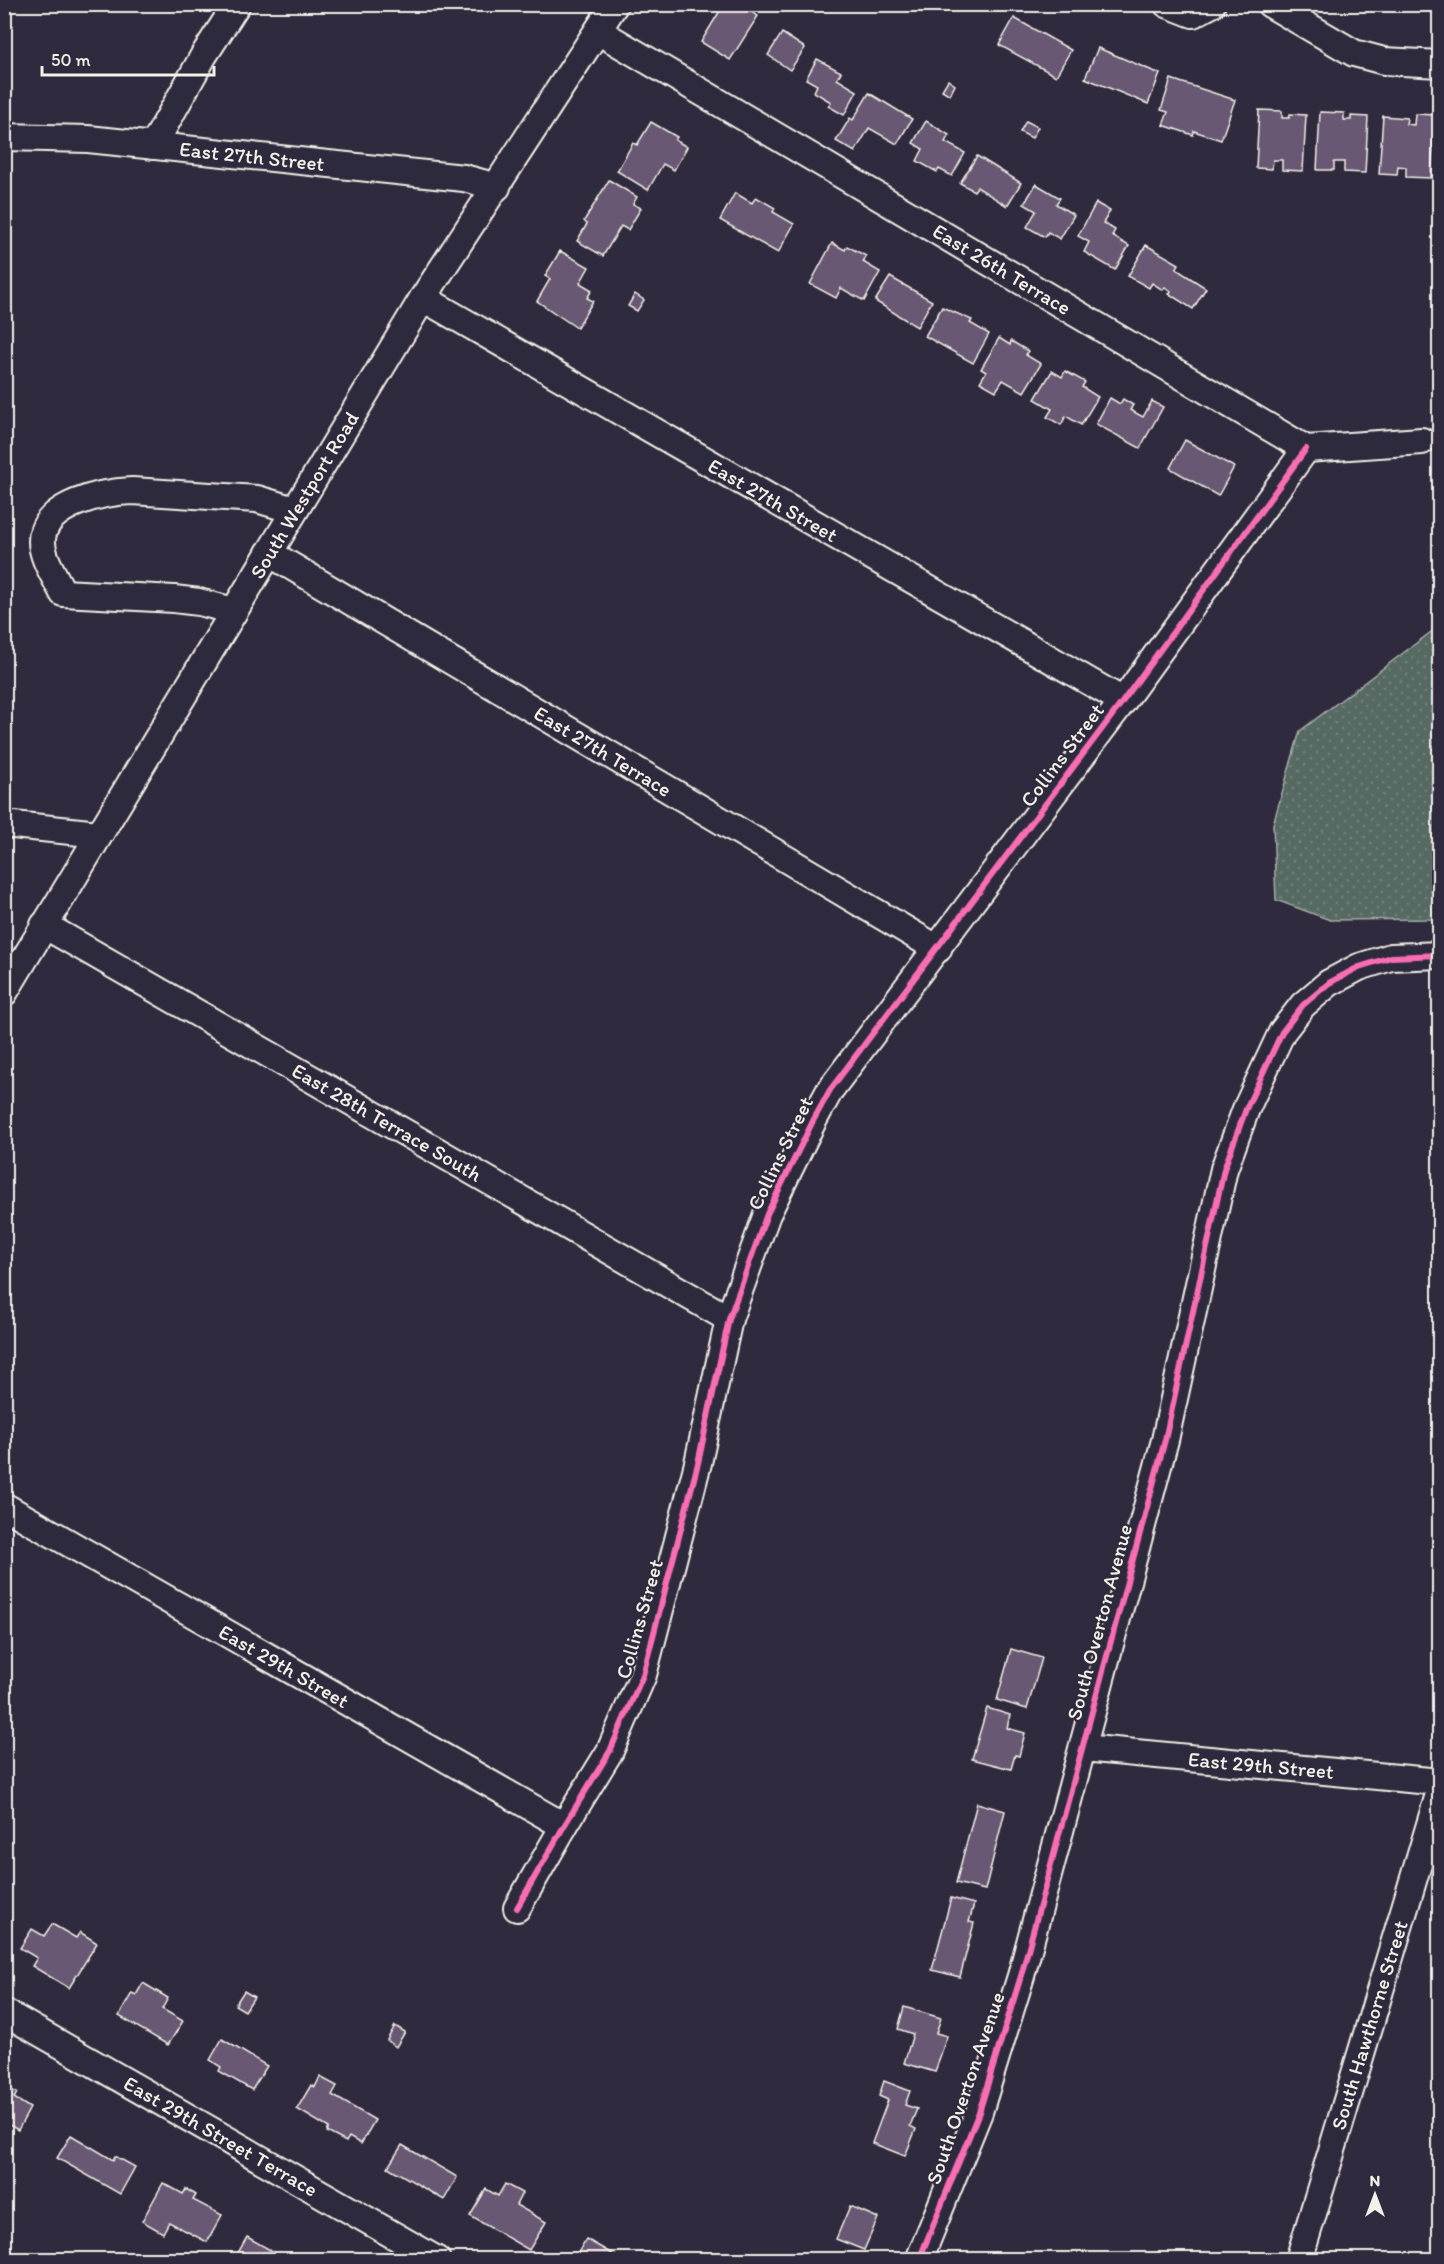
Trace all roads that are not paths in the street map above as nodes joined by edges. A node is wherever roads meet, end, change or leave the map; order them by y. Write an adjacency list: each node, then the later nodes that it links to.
1 (237, 4): 9 (street)
2 (615, 4): 6 (street, South Westport Road)
3 (1167, 4): 4 (street)
4 (1212, 4)
5 (1270, 4): 7 (street)
6 (598, 31): 10 (street, South Westport Road); 13 (street, East 26th Terrace)
7 (1440, 64)
8 (4, 137): 9 (street, East 27th Street)
9 (153, 146): 10 (street, East 27th Street)
10 (497, 187): 11 (street, South Westport Road)
11 (423, 298): 14 (street, South Westport Road); 17 (street, East 27th Street)
12 (1422, 441): 13 (street)
13 (1306, 449): 17 (street, Collins Street)
14 (294, 510): 15 (street, South Westport Road); 16 (street)
15 (269, 553): 16 (street, South Westport Road); 21 (street, East 27th Terrace)
16 (234, 611): 19 (street, South Westport Road)
17 (1123, 701): 21 (street, Collins Street)
18 (4, 824): 19 (street)
19 (99, 834): 20 (street, South Westport Road)
20 (44, 926): 23 (street, South Westport Road); 24 (street, East 28th Terrace South)
21 (938, 949): 24 (street, Collins Street)
22 (1440, 955): 26 (street, South Overton Avenue)
23 (4, 993)
24 (729, 1319): 29 (street, Collins Street)
25 (4, 1506): 29 (street, East 29th Street)
26 (1083, 1748): 27 (street, East 29th Street); 33 (street, South Overton Avenue)
27 (1440, 1782)
28 (1440, 1791): 34 (street, South Hawthorne Street)
29 (564, 1826): 30 (street, Collins Street)
30 (517, 1908)
31 (4, 2012): 32 (street, East 29th Street Terrace)
32 (437, 2259)
33 (919, 2259)
34 (1299, 2259)

